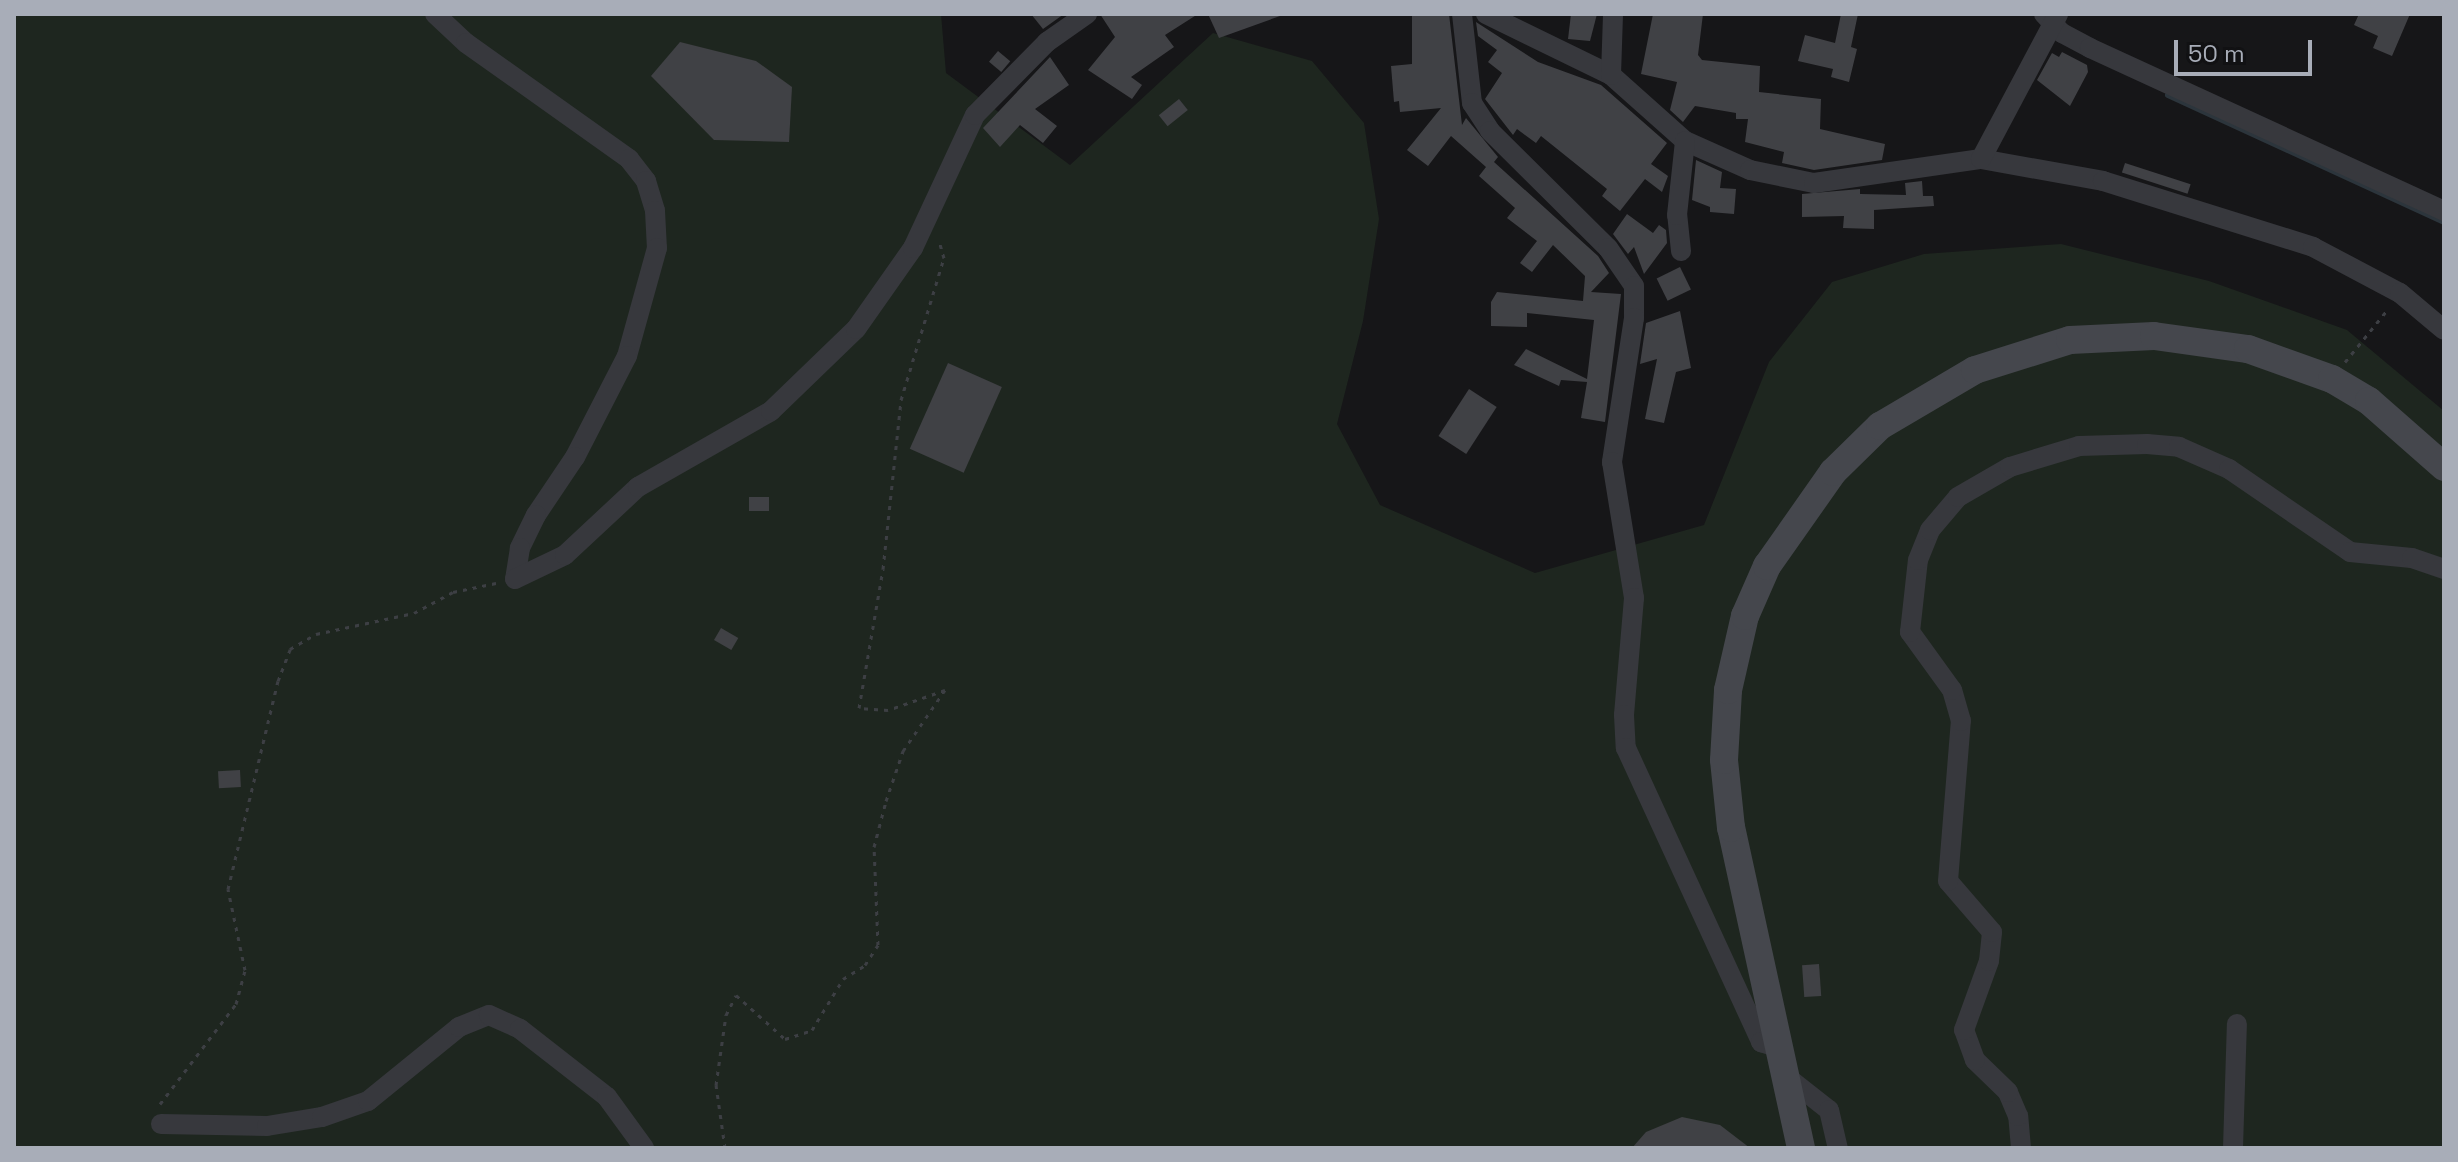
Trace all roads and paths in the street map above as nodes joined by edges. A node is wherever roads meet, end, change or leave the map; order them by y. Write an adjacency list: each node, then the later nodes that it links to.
1 (435, 14): 18 (street)
2 (1087, 14): 11 (street)
3 (1462, 14): 20 (street)
4 (1486, 14): 7 (street)
5 (1613, 14): 7 (street)
6 (2050, 23): 9 (street); 10 (street)
7 (1611, 75): 8 (street)
8 (1685, 141): 9 (street); 12 (street)
9 (1981, 159): 13 (street)
10 (2444, 211)
11 (924, 223): 18 (street); 24 (path)
12 (1681, 251)
13 (2400, 293): 14 (street); 15 (path)
14 (2444, 330)
15 (2332, 379): 16 (street); 20 (street)
16 (2444, 467)
17 (2444, 569): 27 (street)
18 (515, 579): 22 (path)
19 (2237, 1024): 28 (street)
20 (1779, 1048): 21 (street)
21 (1787, 1077): 25 (street); 26 (street)
22 (161, 1124): 23 (street)
23 (644, 1148)
24 (725, 1148)
25 (1801, 1148)
26 (1838, 1148)
27 (2021, 1148)
28 (2233, 1148)

